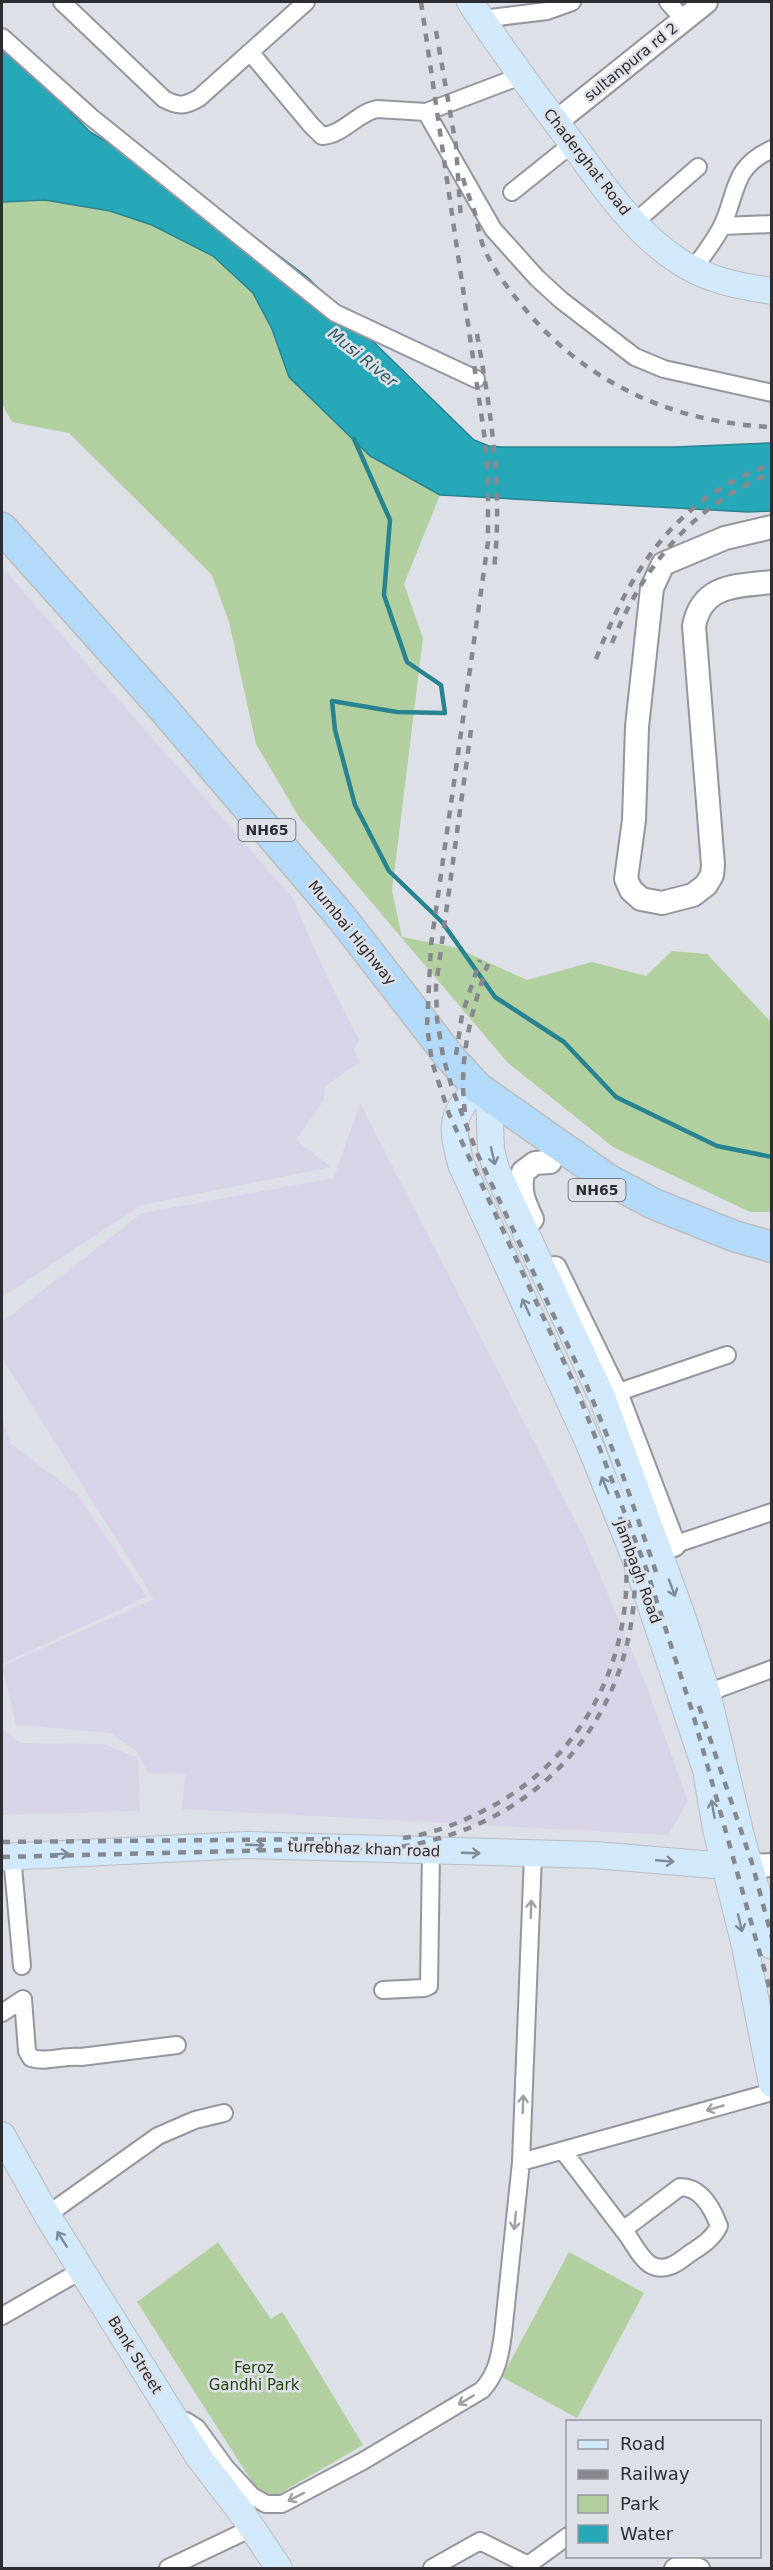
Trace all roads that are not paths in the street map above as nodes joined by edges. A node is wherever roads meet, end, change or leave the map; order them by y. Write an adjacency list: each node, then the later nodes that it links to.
1 (62, 2): 9 (street)
2 (306, 2): 9 (street)
3 (572, 2): 6 (street)
4 (668, 2): 7 (street)
5 (706, 2): 7 (street, sultanpura rd 2)
6 (476, 10): 10 (main road, Chaderghat Road)
7 (683, 19): 12 (street, sultanpura rd 2)
8 (2, 37): 22 (street)
9 (250, 52): 11 (street)
10 (521, 76): 11 (street); 12 (main road, Chaderghat Road)
11 (426, 112): 23 (street)
12 (556, 122): 13 (main road, Chaderghat Road)
13 (572, 144): 16 (street); 17 (main road, Chaderghat Road)
14 (771, 149): 19 (street)
15 (698, 167): 17 (street)
16 (512, 192)
17 (634, 223): 20 (main road, Chaderghat Road)
18 (771, 224): 19 (street)
19 (722, 226): 20 (street)
20 (693, 270): 21 (main road, Chaderghat Road)
21 (771, 291)
22 (476, 379)
23 (771, 393)
24 (771, 527): 27 (street)
25 (2, 528): 28 (highway, Mumbai Highway / NH65)
26 (2, 550): 28 (highway, Mumbai Highway / NH65)
27 (771, 582)
28 (479, 1103): 29 (highway, Mumbai Highway / NH65); 30 (highway, Mumbai Highway / NH65); 35 (main road, Jambagh Road, one-way to 35); 41 (main road, Jambagh Road, one-way to 28)
29 (549, 1162): 31 (highway, Mumbai Highway / NH65); 33 (street)
30 (771, 1247)
31 (771, 1263)
32 (727, 1355): 33 (street)
33 (616, 1393): 35 (street)
34 (771, 1512): 35 (street)
35 (666, 1547): 37 (main road, Jambagh Road, one-way to 37)
36 (771, 1669): 37 (street)
37 (707, 1693): 41 (main road, Jambagh Road)
38 (431, 1851): 39 (main road, turrebhaz khan road, one-way to 39); 40 (main road, turrebhaz khan road, one-way to 38); 44 (street)
39 (533, 1855): 41 (main road, turrebhaz khan road, one-way to 41); 53 (street, one-way to 39)
40 (7, 1857): 43 (street)
41 (750, 1866): 42 (main road); 46 (main road, Jambagh Road, one-way to 46)
42 (771, 1946)
43 (22, 1966)
44 (383, 1990)
45 (2, 2013): 47 (street)
46 (768, 2036): 48 (main road, Jambagh Road)
47 (177, 2045)
48 (771, 2084)
49 (771, 2092): 52 (street, one-way to 52)
50 (224, 2113): 54 (street)
51 (2, 2135): 54 (main road, Bank Street)
52 (563, 2151): 53 (street); 55 (street)
53 (521, 2163): 58 (street, one-way to 58)
54 (47, 2215): 56 (main road, Bank Street, one-way to 54)
55 (623, 2230): 55 (street)
56 (82, 2270): 57 (street); 58 (main road, Bank Street)
57 (2, 2316)
58 (175, 2420): 59 (main road, Bank Street)
59 (252, 2528): 61 (street); 64 (main road, Bank Street)
60 (566, 2537): 65 (street)
61 (186, 2565): 63 (street)
62 (699, 2567): 66 (street)
63 (168, 2568)
64 (279, 2568)
65 (432, 2568)
66 (673, 2568)

